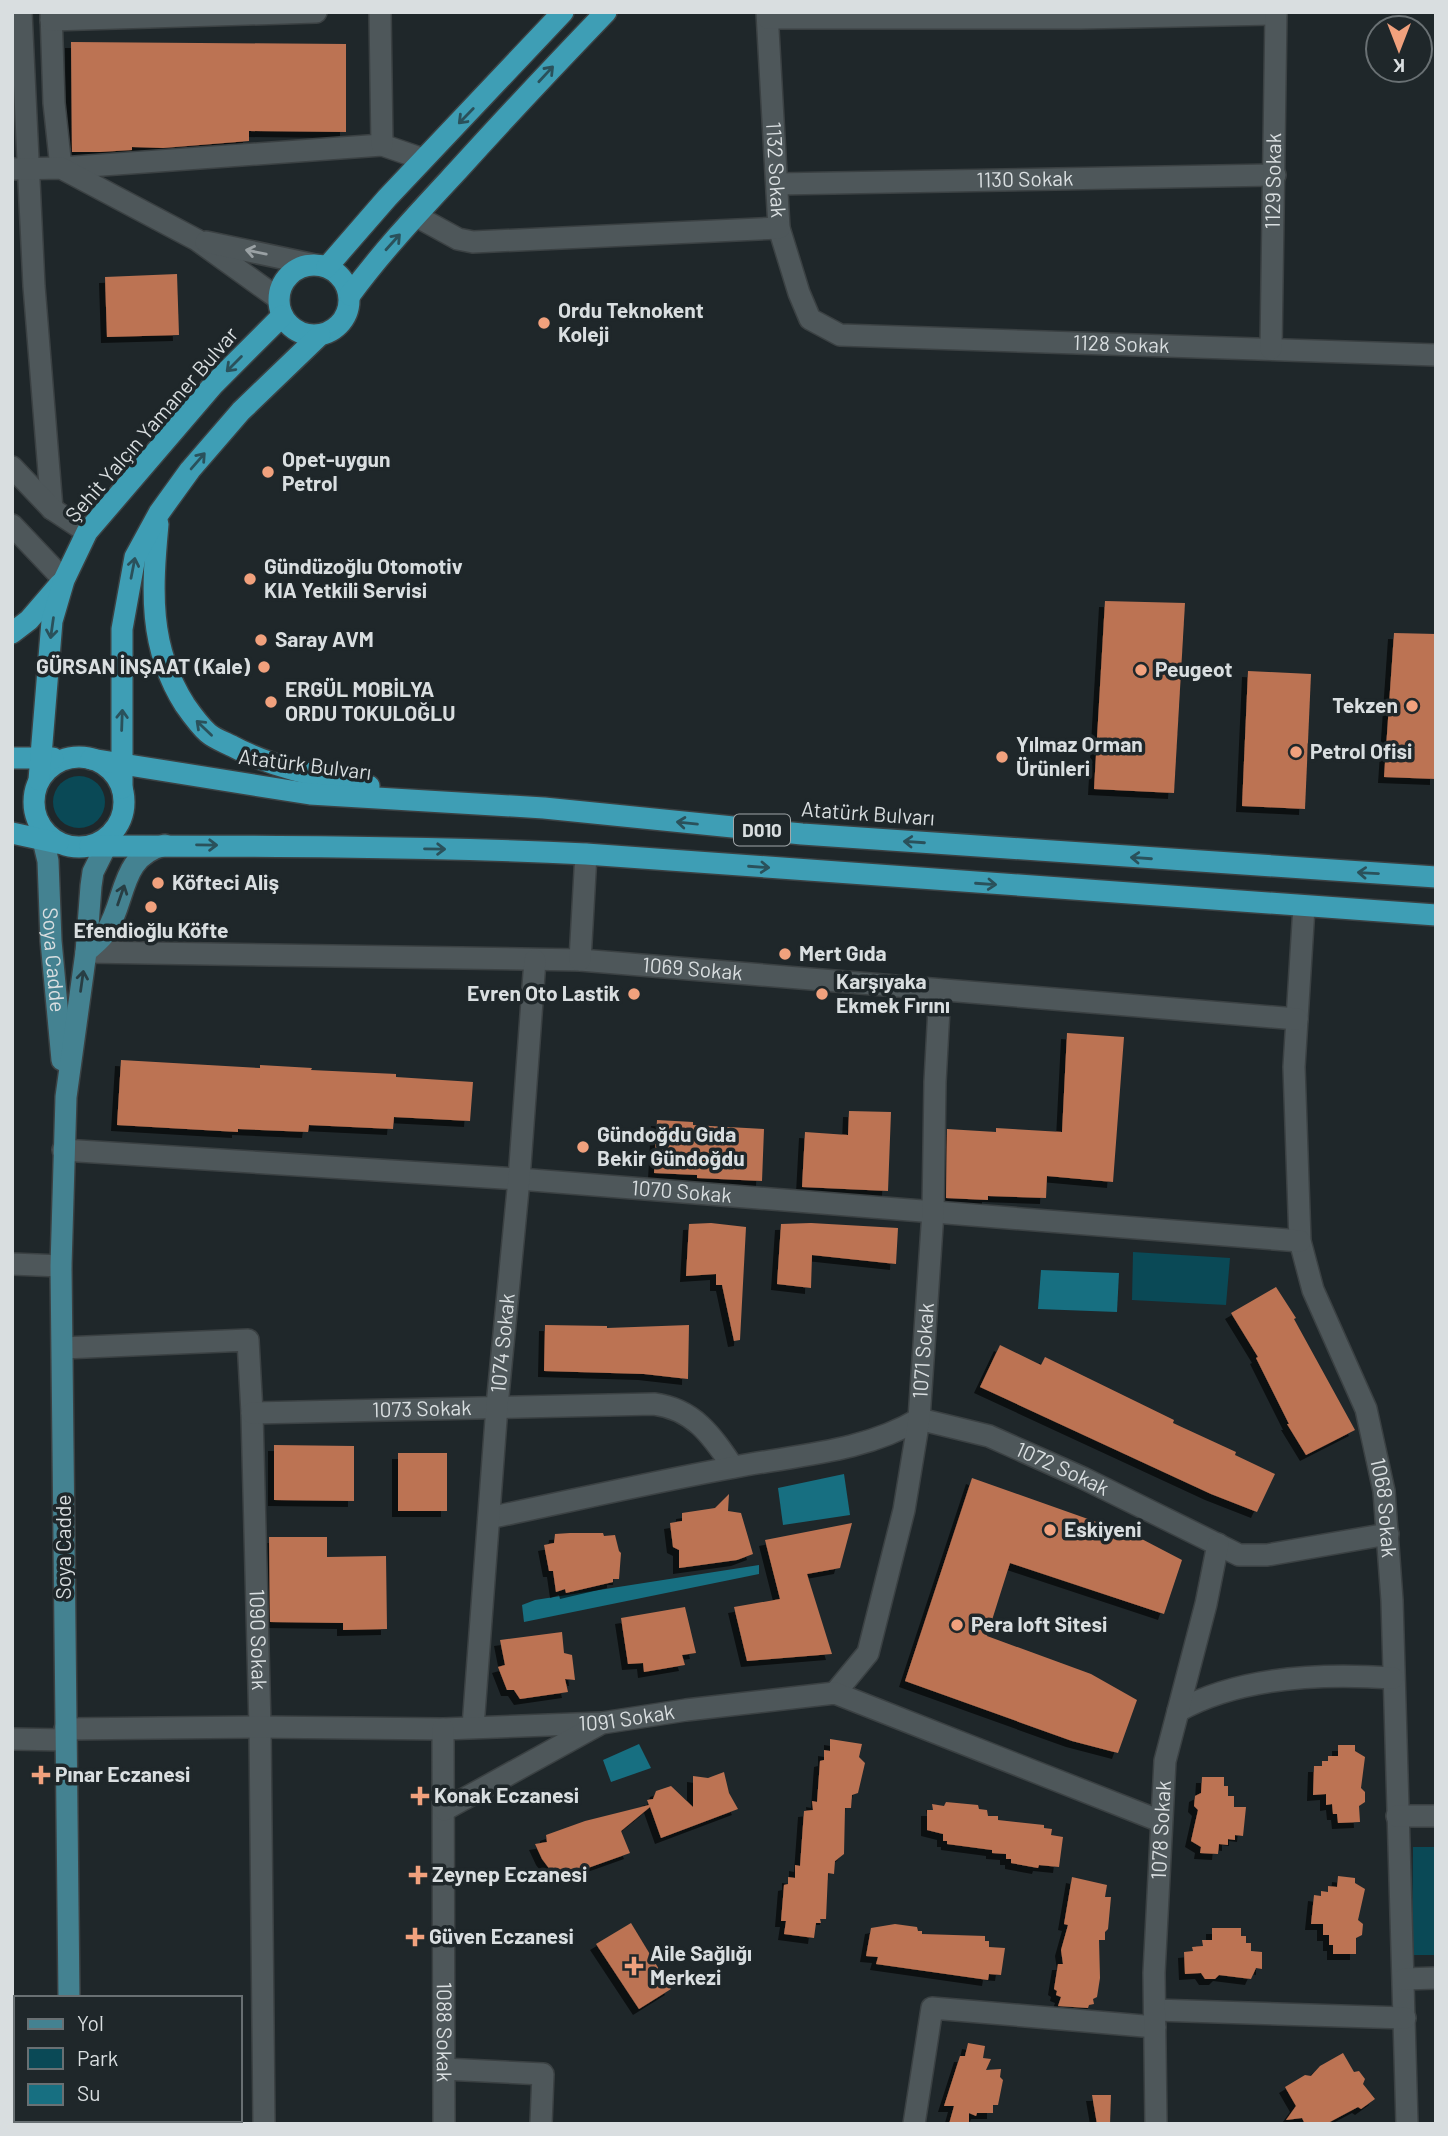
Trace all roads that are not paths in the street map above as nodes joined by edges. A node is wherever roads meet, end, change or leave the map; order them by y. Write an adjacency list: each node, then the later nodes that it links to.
1 (316, 12): 7 (street)
2 (380, 12): 9 (street)
3 (563, 12): 10 (highway, one-way to 10)
4 (606, 12): 15 (highway, one-way to 4)
5 (1276, 13): 6 (street); 13 (street, 1129 Sokak)
6 (768, 15): 14 (street, 1132 Sokak)
7 (51, 16): 11 (street)
8 (18, 20): 12 (street)
9 (383, 145): 10 (street); 11 (street)
10 (423, 159): 18 (highway)
11 (61, 168): 12 (street); 17 (street)
12 (20, 169): 26 (street)
13 (1275, 176): 14 (street, 1130 Sokak); 23 (street, 1129 Sokak)
14 (776, 184): 16 (street, 1132 Sokak)
15 (416, 216): 16 (street); 19 (highway, one-way to 15)
16 (779, 228): 21 (street, 1132 Sokak)
17 (197, 240): 18 (street, one-way to 17); 20 (street)
18 (321, 266): 19 (highway); 20 (highway)
19 (350, 295): 22 (highway)
20 (281, 308): 22 (highway); 29 (highway, Şehit Yalçın Yamaner Bulvar, one-way to 29)
21 (810, 320): 23 (street, 1128 Sokak)
22 (320, 335): 27 (highway, one-way to 22)
23 (1271, 349): 24 (street, 1128 Sokak)
24 (1436, 355)
25 (12, 467): 26 (street)
26 (52, 509): 29 (street)
27 (159, 513): 35 (highway, one-way to 27); 38 (highway, one-way to 27)
28 (12, 526): 30 (street)
29 (87, 532): 30 (highway, Şehit Yalçın Yamaner Bulvar)
30 (64, 580): 31 (highway); 33 (highway, Şehit Yalçın Yamaner Bulvar, one-way to 33)
31 (12, 633)
32 (12, 758): 33 (highway, Atatürk Bulvarı / D010)
33 (41, 758): 34 (highway, Atatürk Bulvarı / D010); 36 (highway, Şehit Yalçın Yamaner Bulvar)
34 (84, 758): 35 (highway, Atatürk Bulvarı / D010); 36 (highway); 37 (highway)
35 (121, 764): 37 (highway); 38 (highway, Atatürk Bulvarı / D010)
36 (39, 780): 40 (highway)
37 (122, 788): 41 (highway)
38 (478, 804): 44 (highway, Atatürk Bulvarı / D010, one-way to 38)
39 (12, 833): 40 (highway)
40 (47, 835): 41 (highway); 52 (main road, Soya Cadde)
41 (104, 840): 42 (highway, D010); 47 (main road, Soya Cadde)
42 (165, 845): 43 (highway, D010, one-way to 43); 47 (main road, Soya Cadde, one-way to 42)
43 (586, 854): 45 (highway, D010, one-way to 45); 49 (street)
44 (1436, 877)
45 (1304, 907): 46 (highway, D010); 51 (street, 1068 Sokak)
46 (1436, 915)
47 (86, 952): 48 (street, 1069 Sokak); 52 (main road, Soya Cadde, one-way to 47)
48 (535, 960): 49 (street, 1069 Sokak); 54 (street, 1074 Sokak)
49 (580, 960): 50 (street, 1069 Sokak)
50 (940, 990): 51 (street, 1069 Sokak); 55 (street, 1071 Sokak)
51 (1297, 1019): 56 (street, 1068 Sokak)
52 (66, 1097): 53 (main road, Soya Cadde)
53 (63, 1150): 54 (street, 1070 Sokak); 58 (main road, Soya Cadde)
54 (519, 1179): 55 (street, 1070 Sokak); 60 (street, 1074 Sokak)
55 (933, 1212): 56 (street, 1070 Sokak); 62 (street, 1071 Sokak)
56 (1300, 1241): 65 (street, 1068 Sokak)
57 (12, 1264): 58 (street)
58 (61, 1266): 59 (main road, Soya Cadde)
59 (63, 1348): 61 (street, 1090 Sokak); 74 (main road, Soya Cadde)
60 (497, 1406): 61 (street, 1073 Sokak); 63 (street, 1073 Sokak); 64 (street, 1074 Sokak)
61 (252, 1413): 71 (street, 1090 Sokak)
62 (919, 1419): 63 (street); 66 (street, 1072 Sokak); 68 (street, 1071 Sokak)
63 (733, 1467): 64 (street)
64 (489, 1518): 72 (street, 1074 Sokak)
65 (1388, 1534): 66 (street, 1072 Sokak); 67 (street, 1068 Sokak)
66 (1218, 1545): 69 (street, 1078 Sokak)
67 (1392, 1678): 69 (street); 77 (street, 1068 Sokak)
68 (835, 1693): 70 (street, 1091 Sokak); 79 (street, 1091 Sokak)
69 (1178, 1711): 79 (street, 1078 Sokak)
70 (602, 1723): 72 (street, 1091 Sokak); 76 (street)
71 (260, 1727): 73 (street, 1091 Sokak); 74 (street, 1091 Sokak); 86 (street, 1090 Sokak)
72 (473, 1727): 73 (street, 1091 Sokak)
73 (443, 1729): 76 (street, 1088 Sokak)
74 (65, 1734): 75 (street, 1091 Sokak); 82 (main road, Soya Cadde)
75 (12, 1739)
76 (443, 1810): 85 (street, 1088 Sokak)
77 (1397, 1815): 78 (street); 81 (street, 1068 Sokak)
78 (1436, 1815)
79 (1160, 1821): 84 (street, 1078 Sokak)
80 (1436, 1978): 81 (street)
81 (1404, 1979): 83 (street, 1068 Sokak)
82 (69, 1996)
83 (1405, 2018): 84 (street); 91 (street, 1068 Sokak)
84 (1155, 2019): 89 (street); 90 (street, 1078 Sokak)
85 (444, 2069): 87 (street, 1088 Sokak); 88 (street)
86 (264, 2124)
87 (444, 2124)
88 (541, 2124)
89 (914, 2124)
90 (1156, 2124)
91 (1407, 2124)

